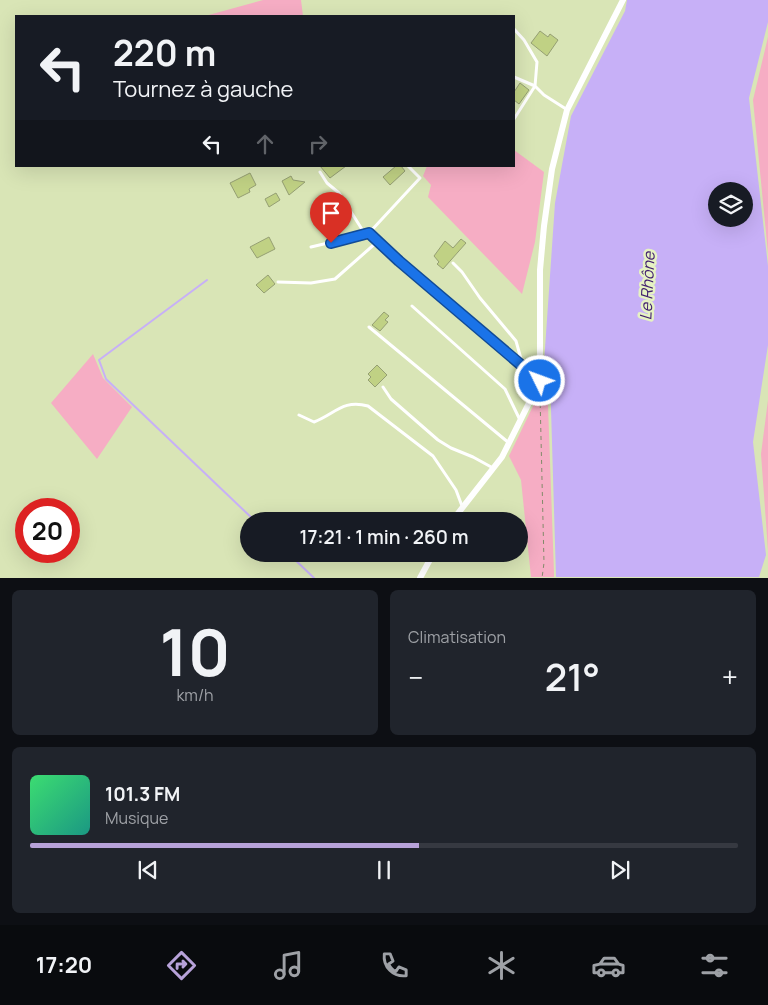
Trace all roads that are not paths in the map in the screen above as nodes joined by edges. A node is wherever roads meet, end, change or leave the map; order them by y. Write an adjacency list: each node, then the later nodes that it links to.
1 (623, 0): 5 (street)
2 (515, 30): 4 (lane)
3 (515, 77): 4 (lane)
4 (535, 86): 5 (lane); 6 (lane)
5 (567, 110): 17 (street)
6 (515, 117)
7 (409, 167): 9 (lane)
8 (320, 172): 9 (lane)
9 (367, 233): 10 (lane); 11 (lane)
10 (377, 242): 13 (lane); 16 (lane)
11 (311, 247)
12 (453, 263): 16 (lane)
13 (278, 282)
14 (412, 306): 20 (lane)
15 (369, 327): 21 (lane)
16 (523, 366): 17 (lane)
17 (540, 381): 20 (street)
18 (383, 386): 22 (lane)
19 (299, 415): 23 (lane)
20 (520, 420): 21 (street)
21 (509, 443): 22 (street)
22 (494, 469): 23 (street)
23 (462, 506): 24 (street)
24 (458, 512)
25 (428, 562): 26 (street)
26 (420, 578)

